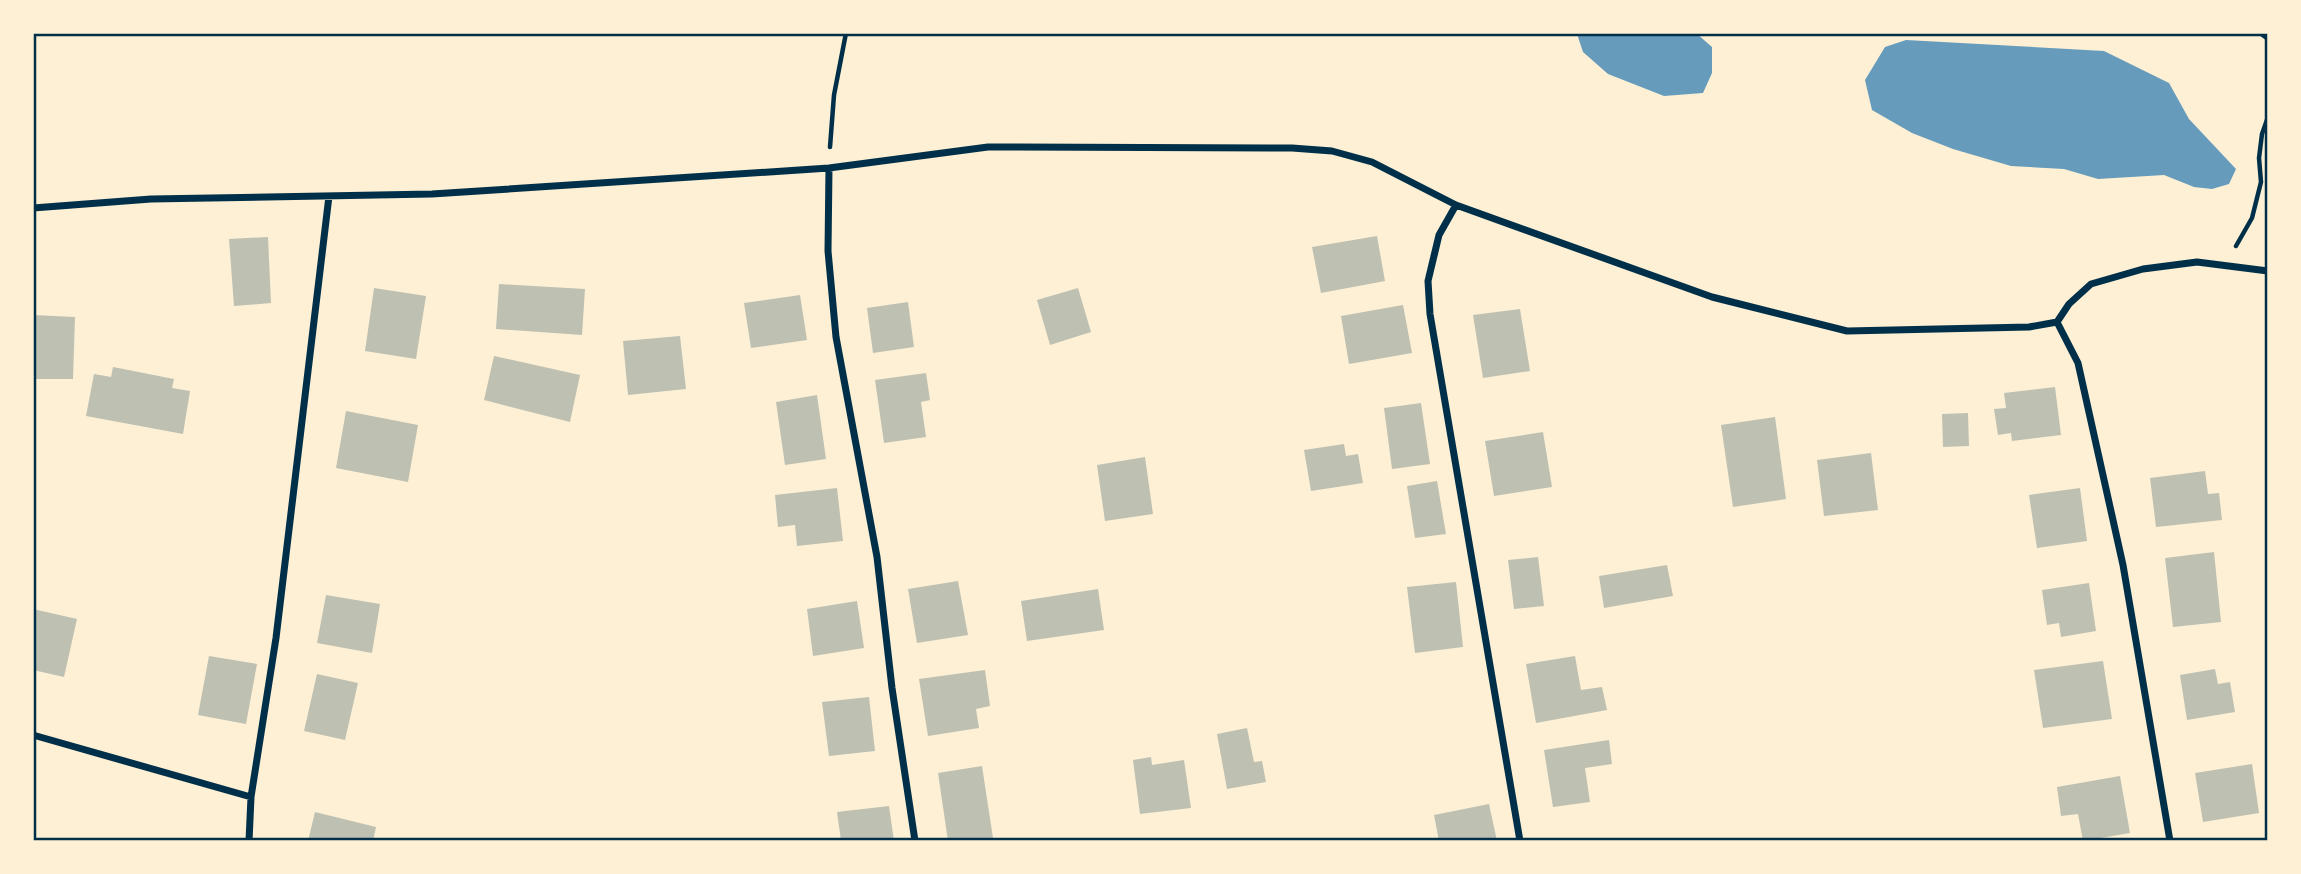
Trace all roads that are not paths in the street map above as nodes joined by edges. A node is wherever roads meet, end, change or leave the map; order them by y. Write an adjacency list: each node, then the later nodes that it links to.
1 (828, 168): 2 (street); 3 (street); 10 (street)
2 (329, 196): 4 (street); 8 (street)
3 (1456, 205): 6 (street); 11 (street)
4 (33, 208)
5 (2268, 271): 6 (street)
6 (2057, 322): 12 (street)
7 (33, 735): 8 (street)
8 (251, 797): 9 (street)
9 (249, 841)
10 (915, 841)
11 (1520, 841)
12 (2170, 841)

